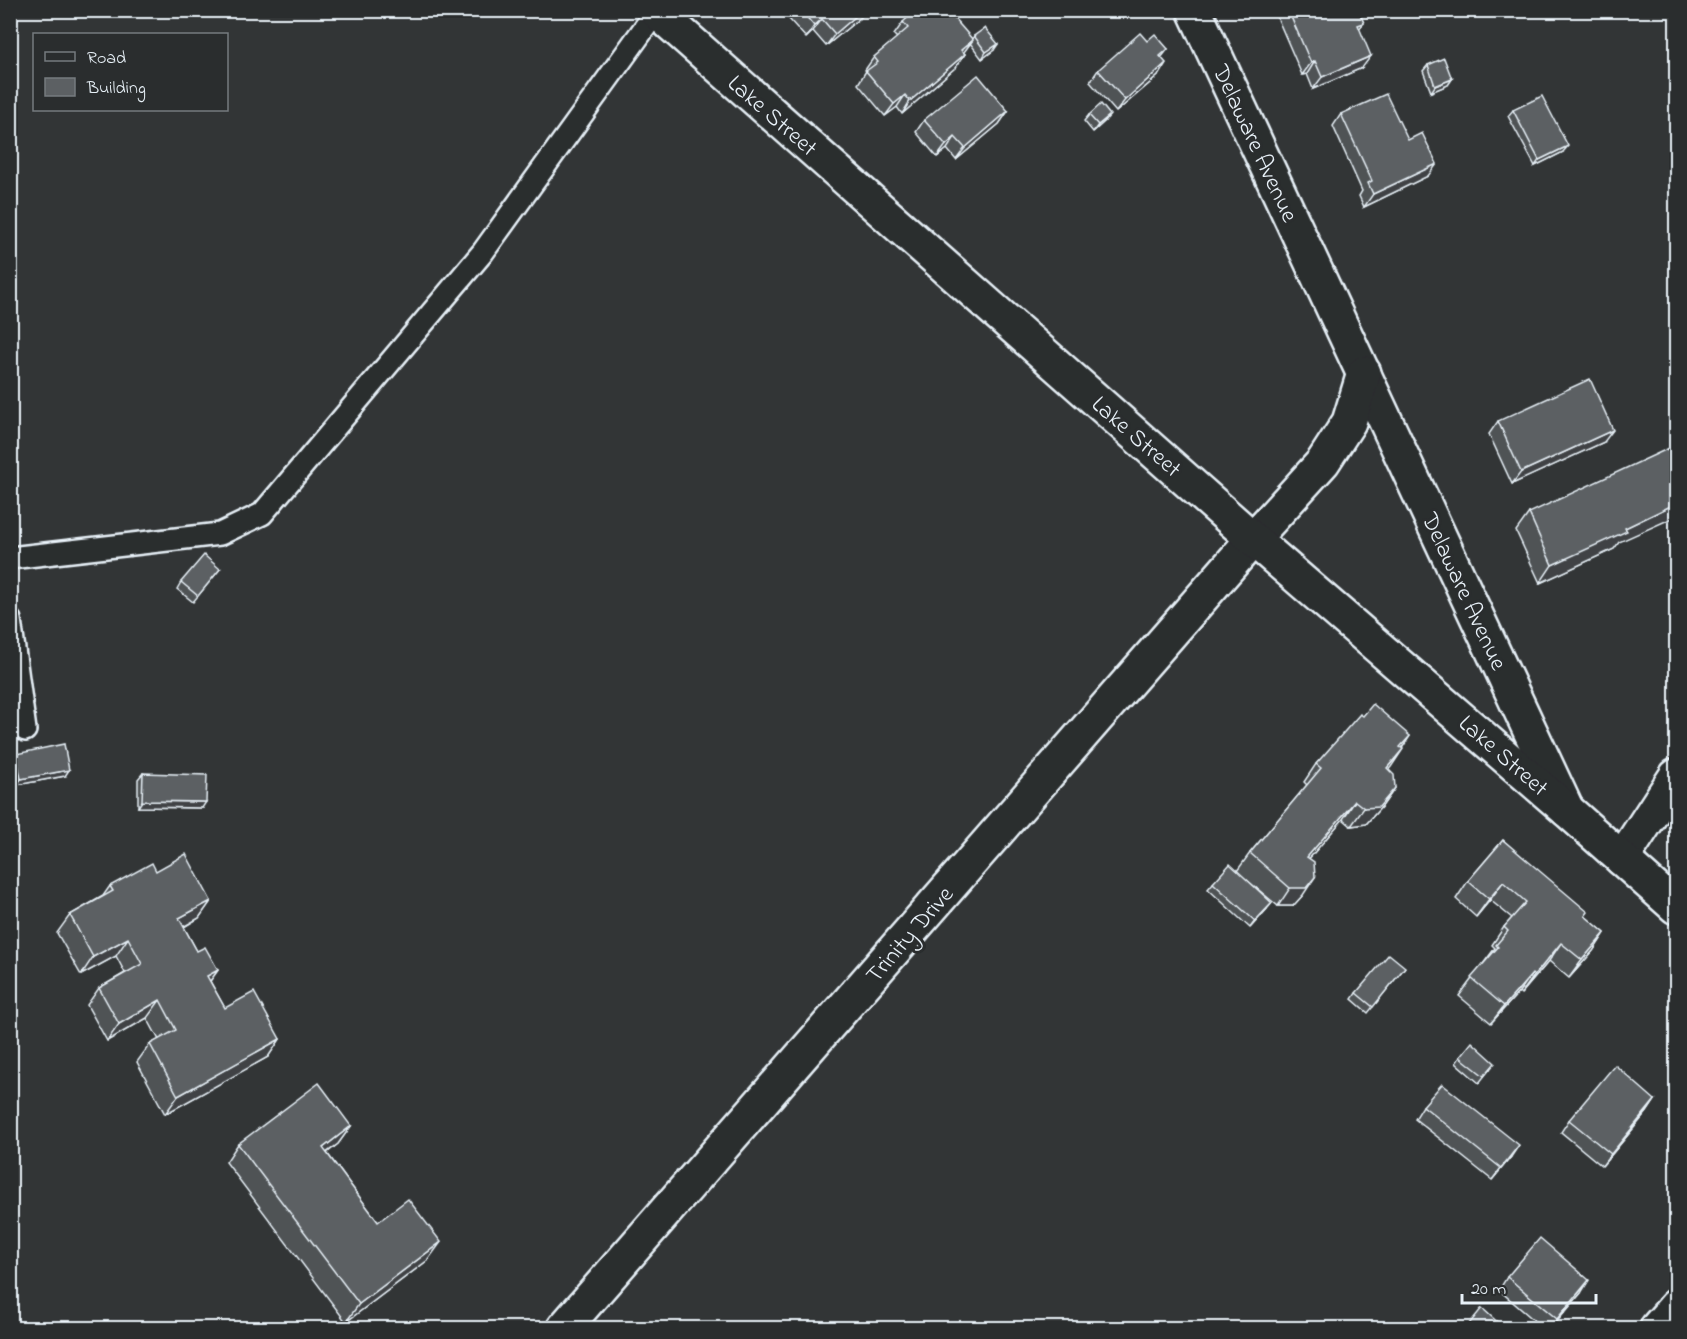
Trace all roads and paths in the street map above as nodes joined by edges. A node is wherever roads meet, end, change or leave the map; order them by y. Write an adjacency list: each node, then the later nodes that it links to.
1 (1194, 10): 3 (street, Delaware Avenue)
2 (655, 11): 4 (street, Lake Street); 5 (lane)
3 (1364, 373): 4 (street); 9 (street, Delaware Avenue)
4 (1253, 539): 9 (street, Lake Street); 13 (street, Trinity Drive)
5 (10, 558)
6 (10, 620): 7 (lane)
7 (25, 730)
8 (1677, 776): 10 (street)
9 (1567, 810): 10 (street, Lake Street)
10 (1622, 859): 11 (street, Lake Street)
11 (1677, 907)
12 (1677, 1306): 14 (street)
13 (564, 1329)
14 (1657, 1329)

